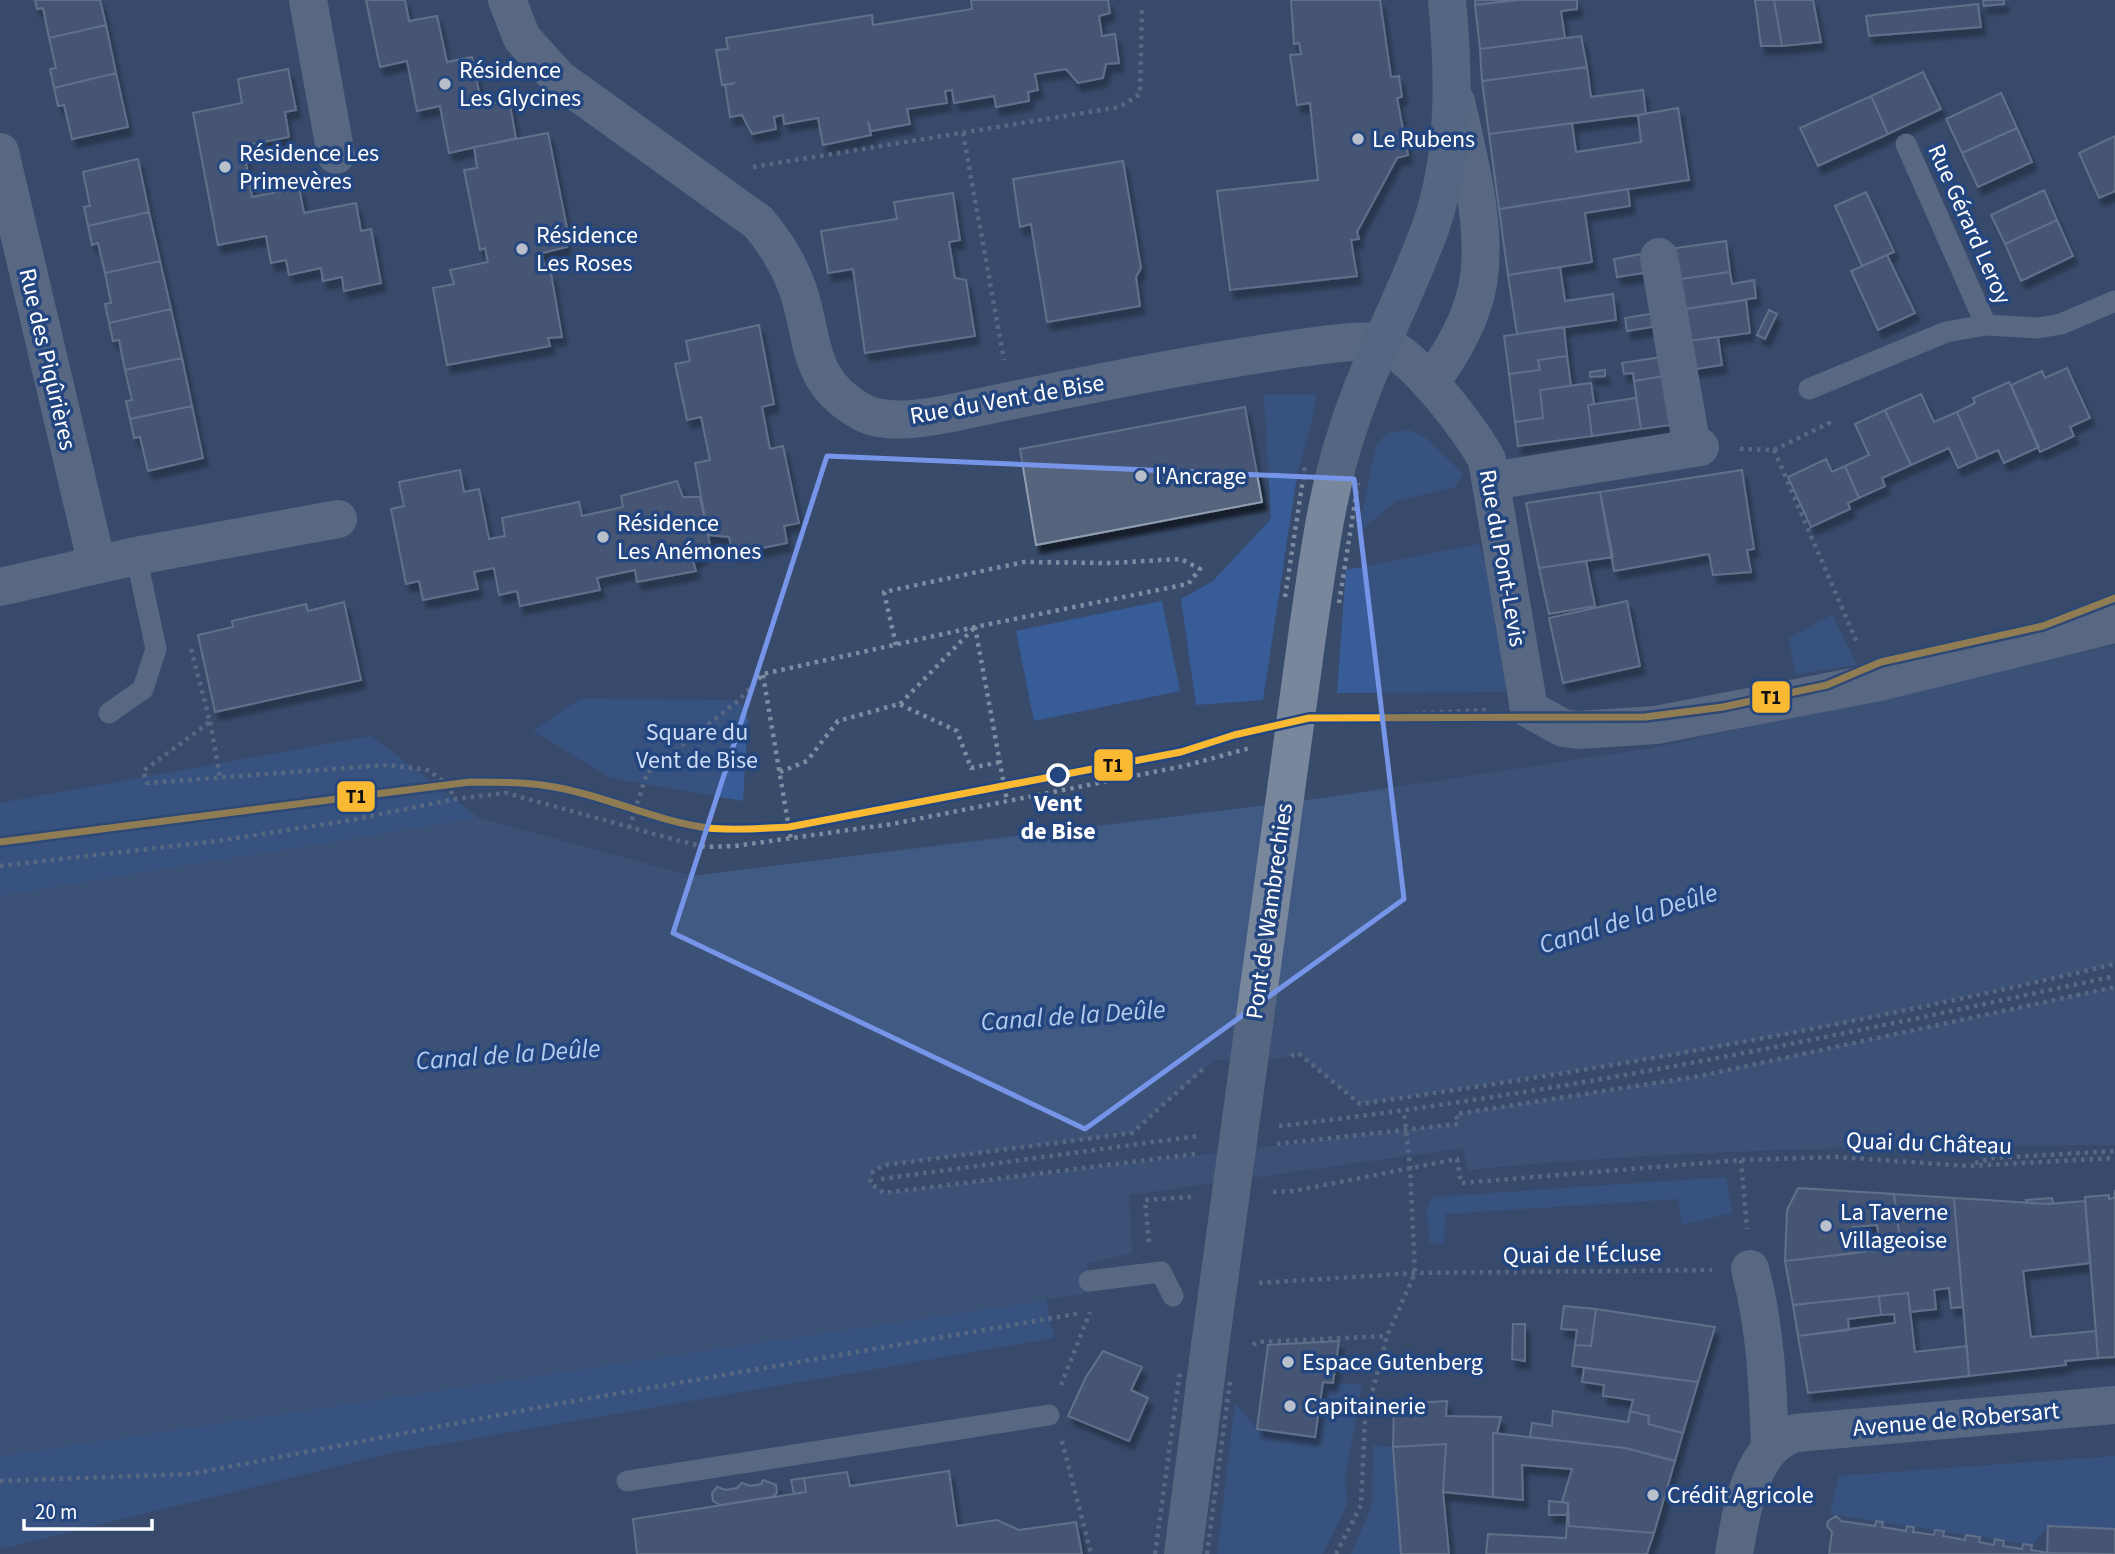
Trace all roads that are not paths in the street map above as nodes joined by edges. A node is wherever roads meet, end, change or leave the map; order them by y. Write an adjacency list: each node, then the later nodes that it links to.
1 (309, 0): 7 (street)
2 (507, 0): 11 (street, Rue du Vent de Bise)
3 (1447, 0): 4 (street)
4 (1452, 88): 11 (street); 12 (street)
5 (1906, 144): 10 (lane, Rue Gérard Leroy)
6 (0, 152): 17 (street, Rue des Piqûrières)
7 (336, 155)
8 (1658, 257): 14 (street)
9 (2115, 301): 10 (lane, Rue Gérard Leroy)
10 (1986, 325): 13 (lane, Rue Gérard Leroy)
11 (1380, 343): 12 (street, Rue du Pont-Levis); 28 (street, Pont de Wambrechies, bridge)
12 (1430, 383): 14 (street, Rue du Pont-Levis)
13 (1809, 389)
14 (1492, 481): 19 (street, Rue du Pont-Levis)
15 (338, 519): 16 (street)
16 (136, 555): 17 (street); 20 (lane)
17 (97, 565): 18 (street)
18 (0, 587)
19 (2115, 624)
20 (109, 713)
21 (1750, 1269): 26 (street)
22 (1089, 1281): 23 (lane)
23 (1173, 1296)
24 (2115, 1405): 26 (street, Avenue de Robersart)
25 (1049, 1415): 27 (lane)
26 (1783, 1440): 29 (street)
27 (627, 1481)
28 (1183, 1554)
29 (1734, 1554)

